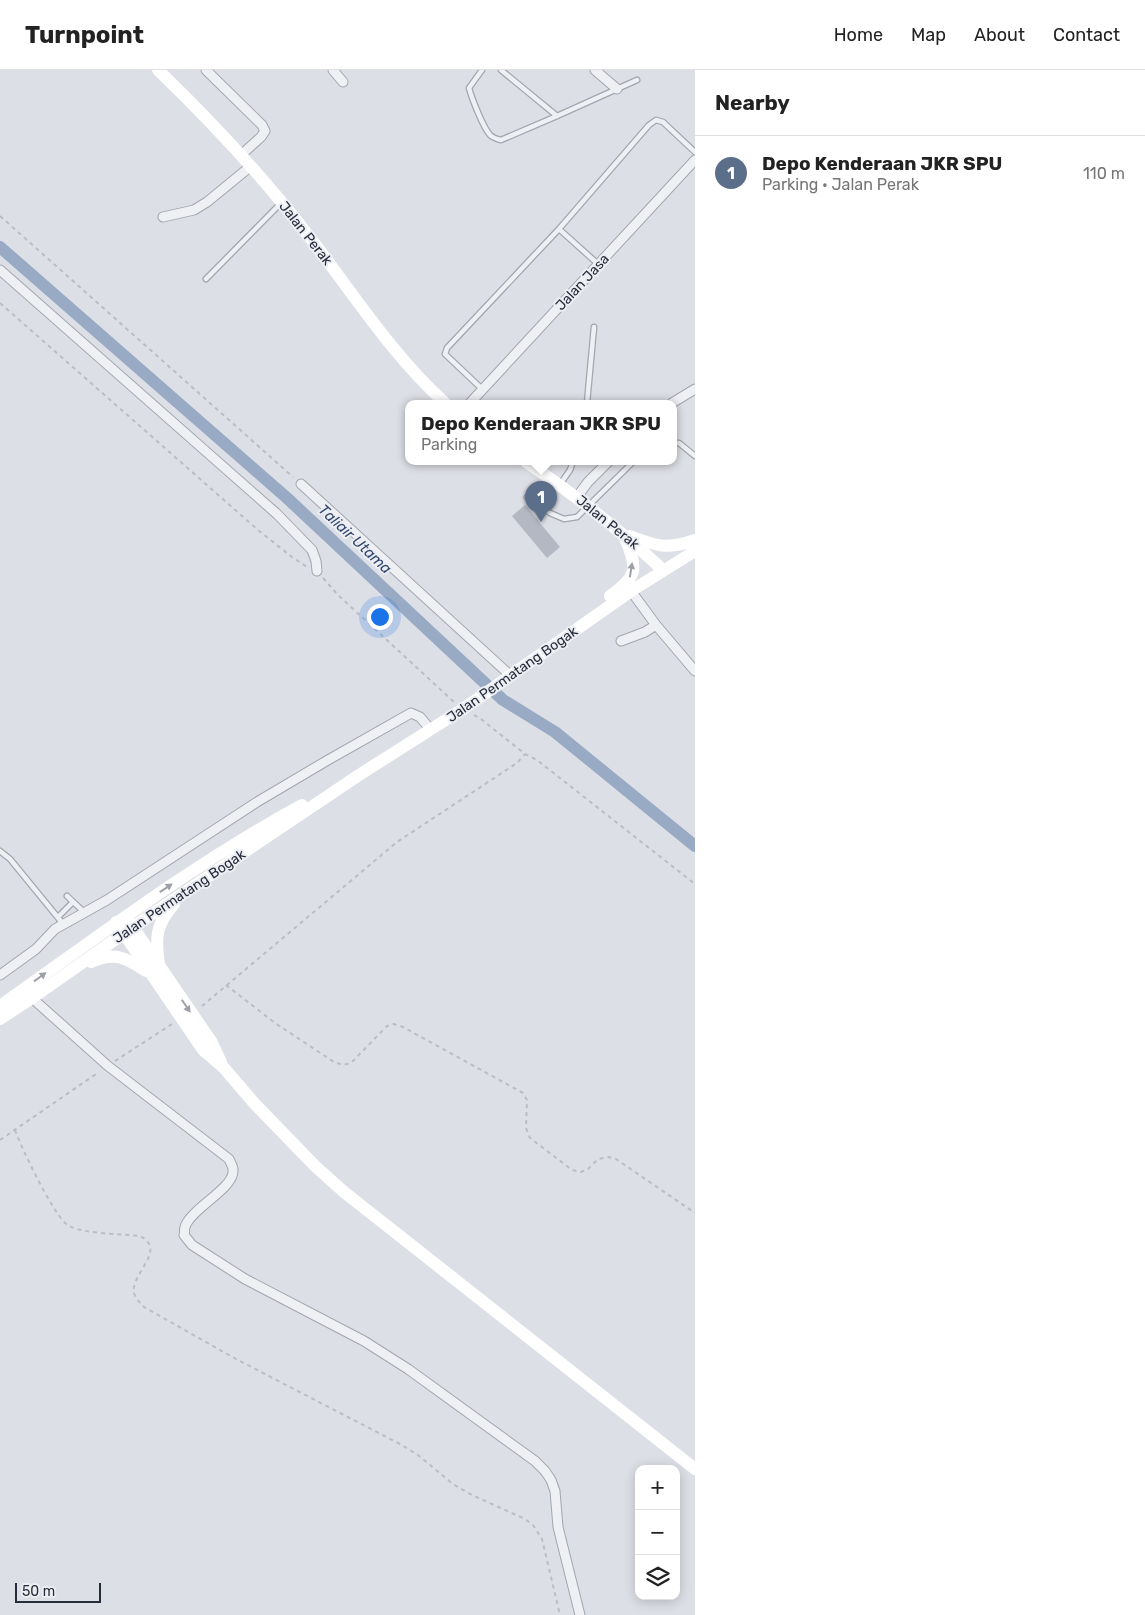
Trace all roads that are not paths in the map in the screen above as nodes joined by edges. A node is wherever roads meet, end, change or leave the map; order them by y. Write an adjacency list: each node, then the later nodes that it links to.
1 (158, 70): 12 (street, Jalan Perak)
2 (206, 70): 12 (street)
3 (333, 70): 8 (street)
4 (482, 70): 10 (lane)
5 (501, 70): 10 (lane)
6 (595, 70): 9 (street)
7 (637, 80): 9 (lane)
8 (343, 82)
9 (617, 89): 10 (lane)
10 (557, 116)
11 (695, 152): 17 (lane)
12 (241, 155): 14 (street, Jalan Perak)
13 (695, 160): 18 (street, Jalan Jasa)
14 (251, 166): 15 (street, Jalan Perak); 16 (street)
15 (281, 202): 20 (lane); 24 (street, Jalan Perak)
16 (163, 217)
17 (559, 229): 18 (lane); 22 (lane)
18 (598, 264): 22 (street, Jalan Jasa)
19 (0, 270): 43 (street)
20 (206, 279)
21 (594, 327): 26 (lane)
22 (482, 389): 25 (street, Jalan Jasa)
23 (695, 389): 27 (street)
24 (443, 400)
25 (473, 400)
26 (587, 400)
27 (677, 400)
28 (677, 443): 29 (lane)
29 (695, 456)
30 (531, 465): 35 (street, Jalan Perak)
31 (572, 465): 35 (lane)
32 (605, 465): 37 (street)
33 (630, 465): 38 (lane)
34 (300, 484): 49 (street)
35 (560, 484): 37 (street, Jalan Perak)
36 (527, 497): 38 (lane)
37 (577, 497): 38 (street, Jalan Perak)
38 (589, 506): 39 (street, Jalan Perak)
39 (623, 533): 40 (street); 42 (street, Jalan Perak); 47 (street, one-way to 39)
40 (695, 540)
41 (695, 551): 42 (street, Jalan Permatang Bogak)
42 (663, 570): 44 (street, Jalan Permatang Bogak)
43 (317, 571)
44 (631, 591): 45 (street); 47 (street, Jalan Permatang Bogak)
45 (656, 625): 46 (street); 48 (street)
46 (621, 641)
47 (533, 660): 49 (street, Jalan Permatang Bogak)
48 (695, 670)
49 (507, 678): 50 (street, Jalan Permatang Bogak)
50 (432, 730): 51 (street, Jalan Permatang Bogak); 56 (street)
51 (360, 774): 53 (street, Jalan Permatang Bogak); 57 (street, Jalan Permatang Bogak, one-way to 51)
52 (0, 851): 58 (lane)
53 (182, 894): 59 (street, Jalan Permatang Bogak); 60 (street)
54 (67, 896): 55 (lane)
55 (73, 902): 56 (lane); 58 (lane)
56 (85, 913): 58 (street)
57 (121, 919): 59 (street); 64 (street, Jalan Permatang Bogak, one-way to 57)
58 (61, 921): 62 (street)
59 (128, 930): 60 (street); 61 (street, Jalan Permatang Bogak)
60 (155, 970): 61 (street); 66 (street)
61 (71, 971): 63 (street, Jalan Permatang Bogak)
62 (0, 975)
63 (32, 998): 65 (street, Jalan Permatang Bogak); 67 (street)
64 (0, 1006)
65 (0, 1019)
66 (695, 1469)
67 (580, 1615)

